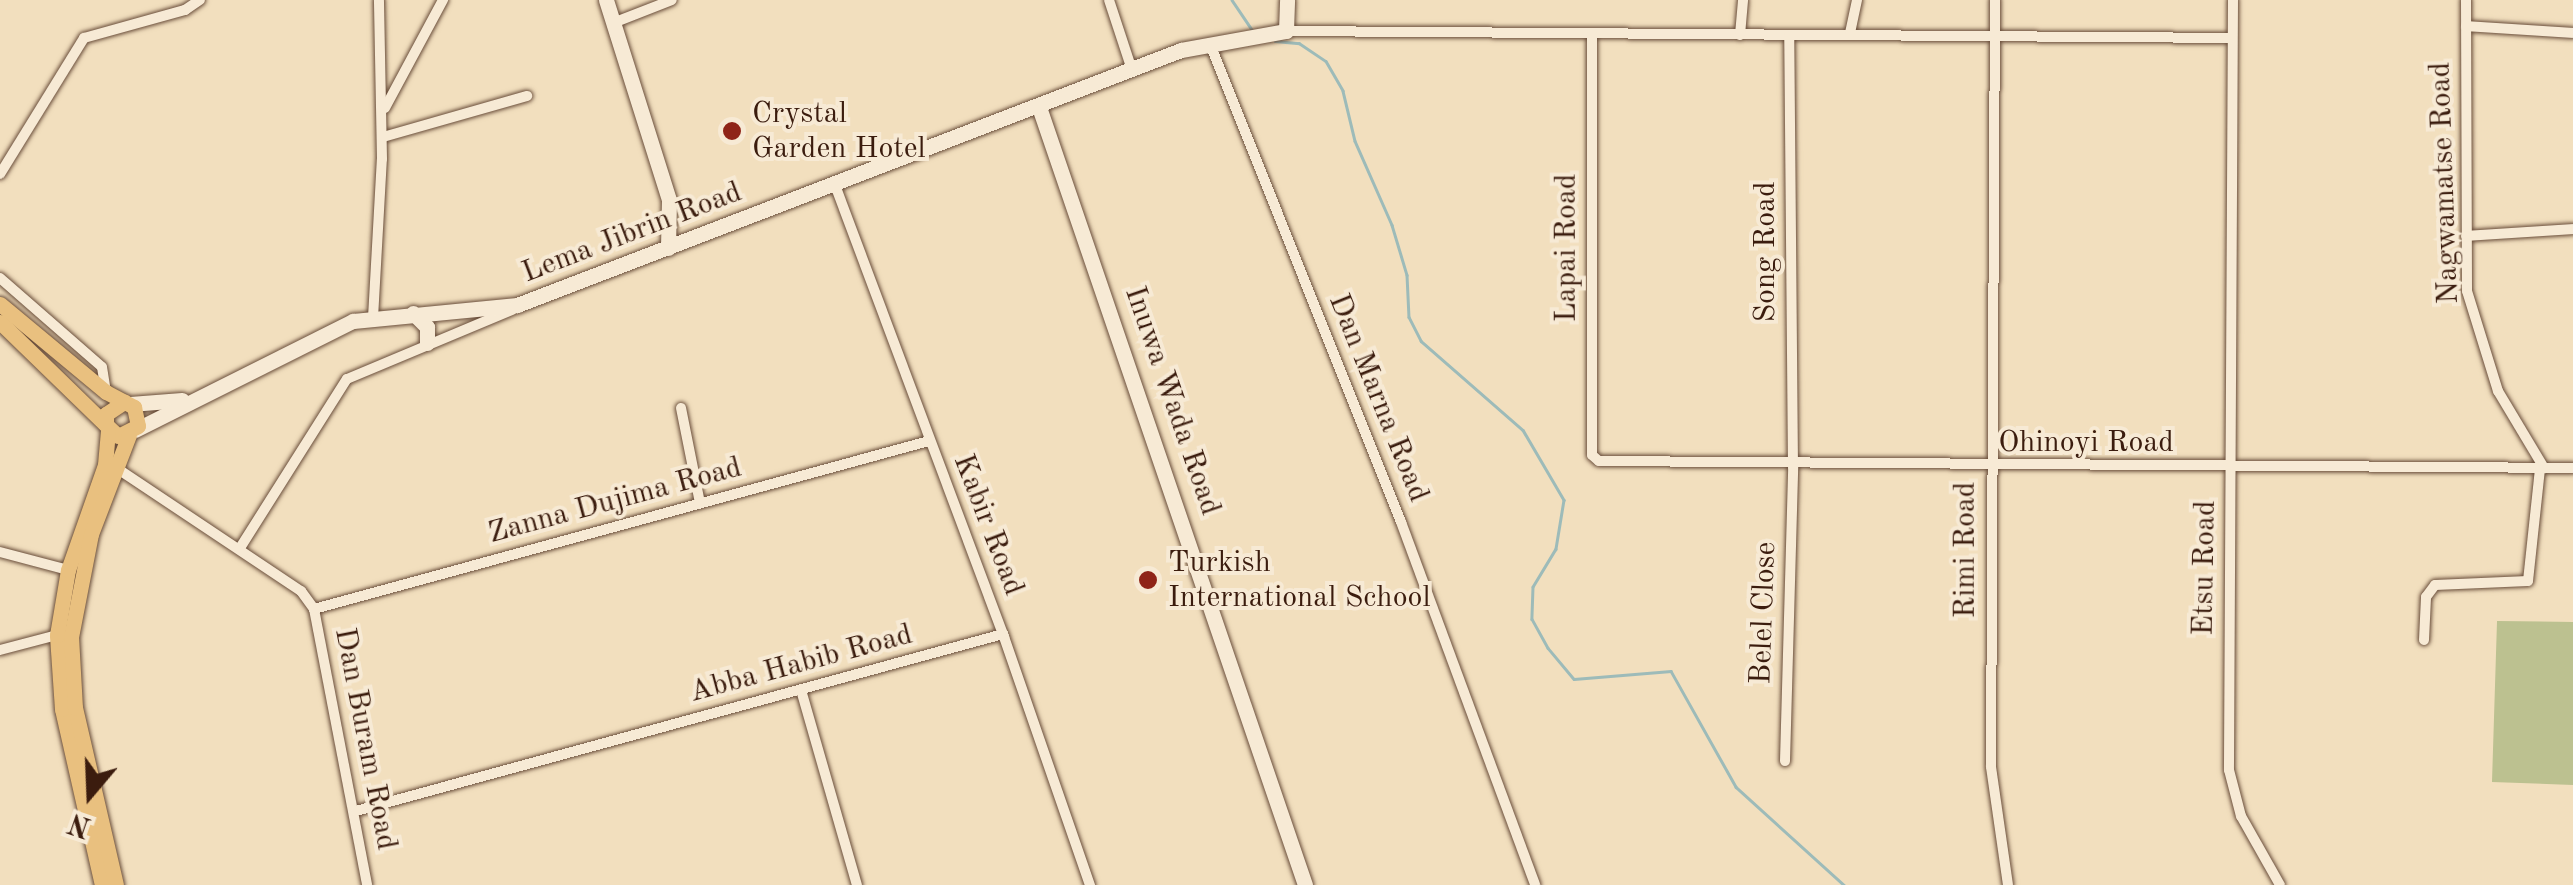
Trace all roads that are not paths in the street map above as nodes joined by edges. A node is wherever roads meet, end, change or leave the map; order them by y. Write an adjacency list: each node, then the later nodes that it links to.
1 (200, 0): 29 (street)
2 (379, 0): 27 (street)
3 (443, 0): 27 (street)
4 (606, 0): 13 (street)
5 (672, 0): 13 (street)
6 (1110, 0): 24 (street)
7 (1287, 0): 15 (street)
8 (1743, 0): 20 (street)
9 (1856, 0): 17 (street)
10 (1995, 0): 18 (street, Rimi Road)
11 (2234, 0): 22 (street, Etsu Road)
12 (2466, 0): 14 (street, Nagwamatse Road)
13 (613, 23): 33 (street)
14 (2466, 26): 19 (street); 32 (street, Nagwamatse Road)
15 (1286, 31): 16 (street); 23 (street, Lema Jibrin Road)
16 (1592, 32): 20 (street); 48 (street, Lapai Road)
17 (1850, 33): 18 (street); 21 (street)
18 (1993, 33): 22 (street); 51 (street, Rimi Road)
19 (2573, 33)
20 (1740, 35): 21 (street)
21 (1789, 36): 50 (street, Song Road)
22 (2232, 38): 54 (street, Etsu Road)
23 (1210, 44): 24 (street, Lema Jibrin Road); 74 (street, Dan Marna Road)
24 (1132, 70): 26 (street, Lema Jibrin Road)
25 (527, 96): 28 (street)
26 (1039, 107): 30 (street, Lema Jibrin Road); 73 (street, Inuwa Wada Road)
27 (383, 114): 28 (street)
28 (383, 137): 38 (street)
29 (0, 174)
30 (835, 185): 33 (street, Lema Jibrin Road); 47 (street, Kabir Road)
31 (2573, 230): 32 (street)
32 (2466, 236): 52 (street, Nagwamatse Road)
33 (668, 248): 35 (street, Lema Jibrin Road)
34 (0, 278): 41 (street)
35 (567, 288): 37 (street); 40 (street, Lema Jibrin Road)
36 (0, 304): 41 (main road)
37 (413, 313): 38 (street); 40 (street)
38 (372, 318): 42 (street)
39 (0, 322): 45 (main road)
40 (427, 343): 56 (street, Lema Jibrin Road)
41 (106, 392): 43 (main road)
42 (186, 399): 43 (street); 46 (street)
43 (127, 403): 45 (main road); 46 (main road)
44 (681, 408): 55 (street)
45 (107, 428): 46 (main road); 58 (main road)
46 (132, 433): 49 (main road)
47 (929, 441): 55 (street, Zanna Dujima Road); 61 (street, Kabir Road)
48 (1599, 461): 50 (street, Ohinoyi Road)
49 (114, 467): 56 (street, Dan Buram Road); 66 (main road)
50 (1793, 467): 51 (street, Ohinoyi Road); 65 (street, Belel Close)
51 (1990, 468): 54 (street, Ohinoyi Road); 75 (street, Rimi Road)
52 (2542, 468): 53 (street, Ohinoyi Road); 54 (street, Ohinoyi Road); 62 (street)
53 (2573, 468)
54 (2231, 469): 76 (street, Etsu Road)
55 (700, 504): 59 (street, Zanna Dujima Road)
56 (240, 548): 59 (street, Dan Buram Road)
57 (0, 552): 58 (street)
58 (68, 570): 60 (main road)
59 (314, 609): 67 (street, Dan Buram Road)
60 (57, 634): 63 (street); 66 (main road)
61 (1003, 634): 64 (street, Abba Habib Road); 72 (street, Kabir Road)
62 (2424, 640)
63 (0, 650)
64 (801, 690): 67 (street, Abba Habib Road); 71 (street)
65 (1785, 761)
66 (82, 772): 68 (main road); 69 (main road)
67 (356, 811): 70 (street, Dan Buram Road)
68 (102, 885)
69 (116, 885)
70 (367, 885)
71 (857, 885)
72 (1089, 885)
73 (1305, 885)
74 (1535, 885)
75 (2008, 885)
76 (2280, 885)

